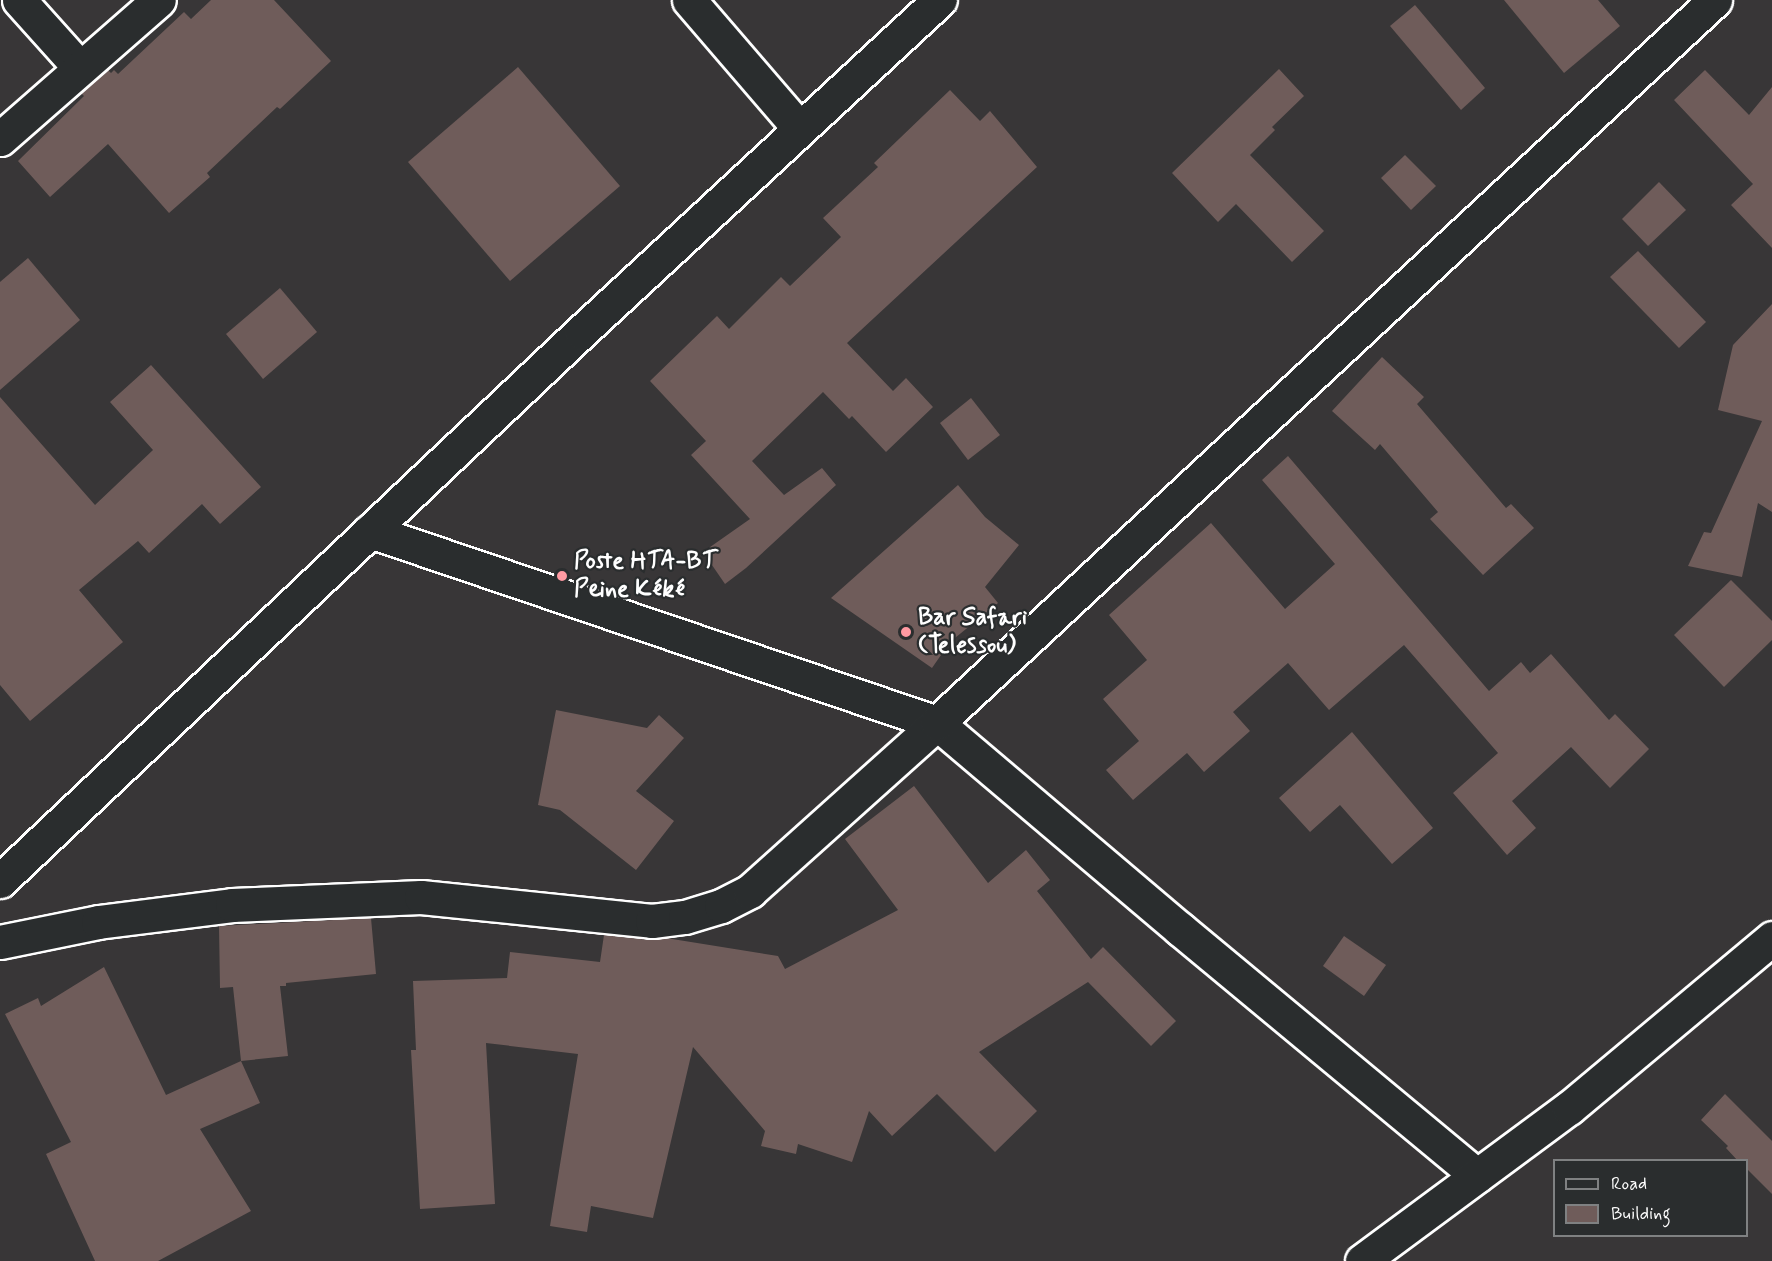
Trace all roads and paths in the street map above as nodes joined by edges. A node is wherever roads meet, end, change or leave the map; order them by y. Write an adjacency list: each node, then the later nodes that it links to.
1 (19, 0): 6 (street)
2 (159, 0): 6 (street)
3 (689, 0): 7 (street)
4 (940, 0): 7 (street)
5 (1715, 0): 10 (street)
6 (80, 68): 8 (street)
7 (799, 128): 9 (street)
8 (0, 139)
9 (370, 531): 10 (street); 11 (street)
10 (937, 723): 13 (street); 14 (street)
11 (0, 880)
12 (1772, 938): 14 (street)
13 (0, 942)
14 (1477, 1176): 15 (street)
15 (1362, 1261)

